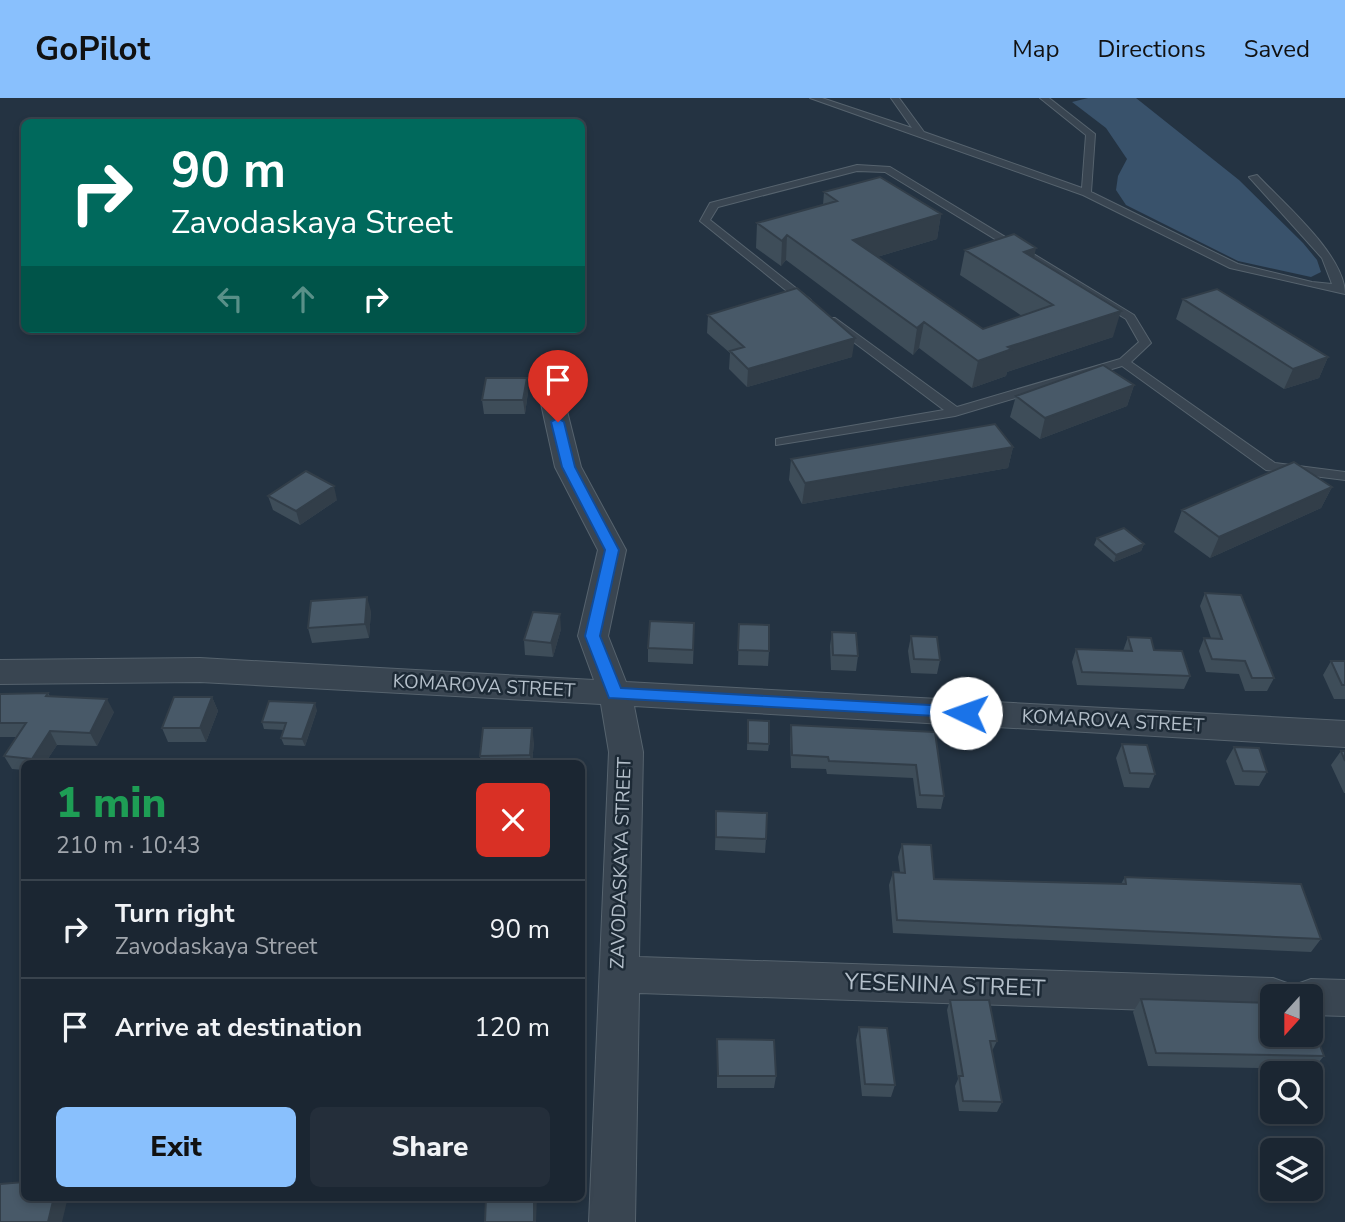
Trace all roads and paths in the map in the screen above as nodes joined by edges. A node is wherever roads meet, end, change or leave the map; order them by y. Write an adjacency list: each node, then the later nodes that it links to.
1 (814, 98): 4 (lane)
2 (895, 98): 4 (lane)
3 (1044, 98): 6 (lane)
4 (922, 135): 6 (lane)
5 (1254, 177): 7 (lane)
6 (1086, 193): 7 (lane)
7 (1342, 289)
8 (1124, 362): 10 (lane); 10 (lane); 12 (lane)
9 (552, 399): 14 (street, ZAVODASKAYA STREET)
10 (955, 412): 11 (lane)
11 (781, 442)
12 (1345, 476)
13 (0, 672): 14 (street, KOMAROVA STREET)
14 (615, 694): 15 (street, KOMAROVA STREET); 16 (street, ZAVODASKAYA STREET)
15 (1345, 734)
16 (617, 974): 17 (street, YESENINA STREET); 20 (street, ZAVODASKAYA STREET)
17 (1260, 996)
18 (1323, 997): 19 (street)
19 (1345, 998)
20 (612, 1222)

